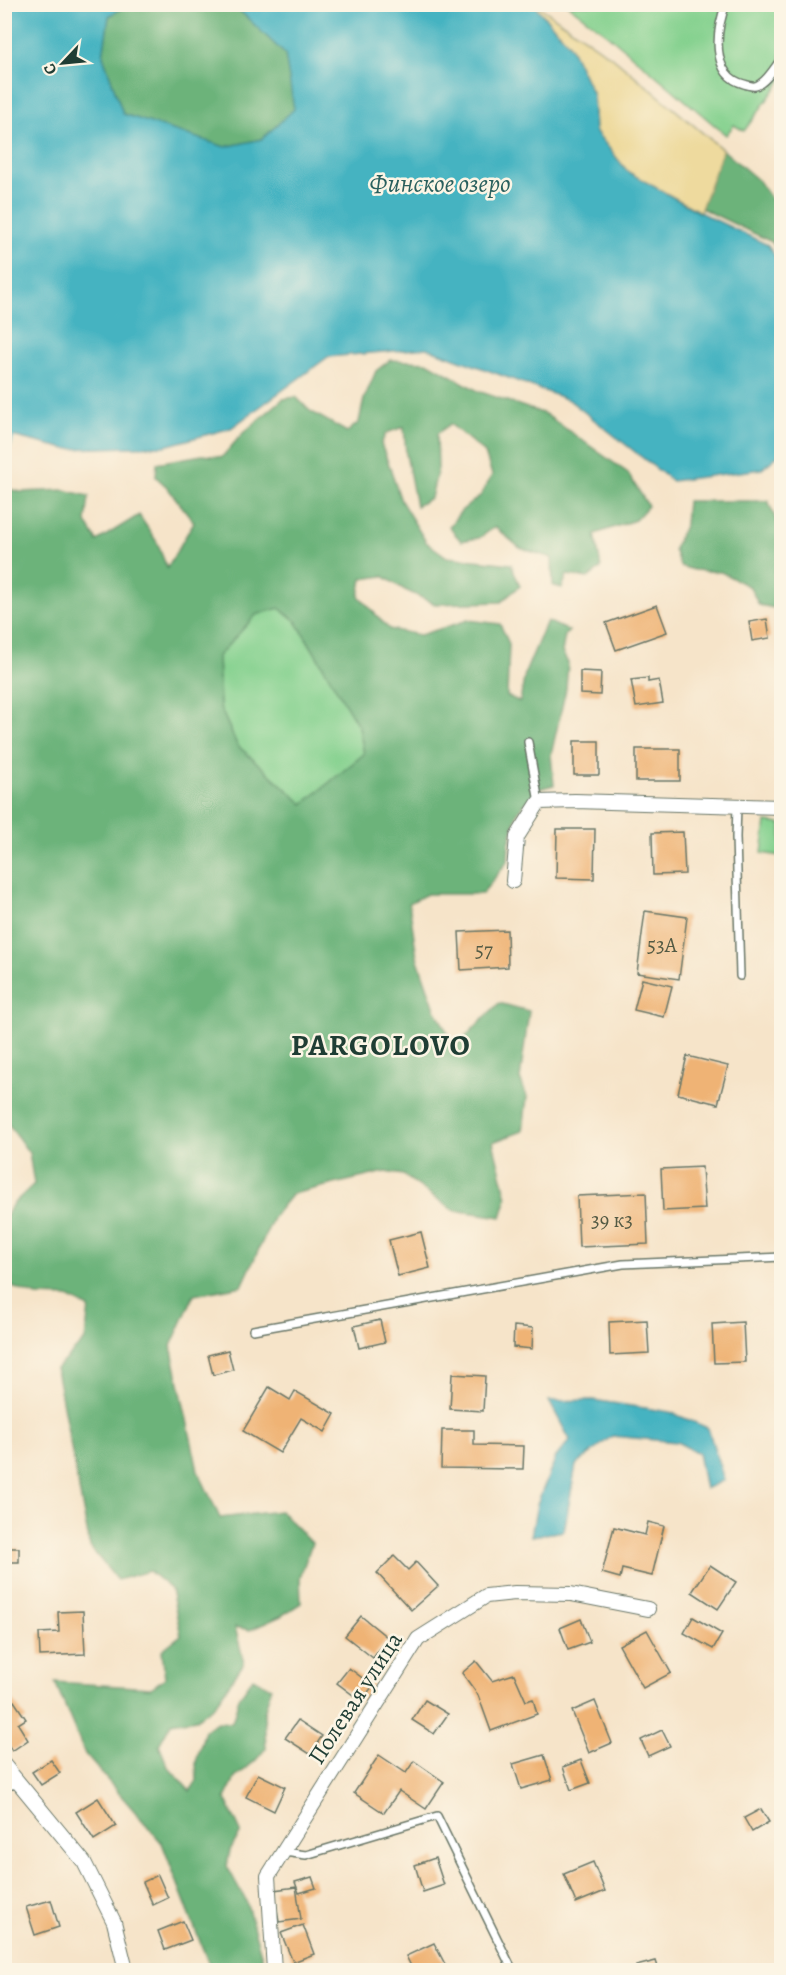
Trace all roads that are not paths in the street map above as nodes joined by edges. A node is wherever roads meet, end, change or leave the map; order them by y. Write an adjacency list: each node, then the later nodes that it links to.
1 (726, 4): 2 (lane)
2 (782, 58)
3 (528, 742): 4 (lane)
4 (539, 802): 5 (street); 7 (street)
5 (736, 806): 6 (street); 8 (lane)
6 (782, 807)
7 (513, 881)
8 (740, 976)
9 (782, 1257): 10 (lane)
10 (253, 1330)
11 (648, 1609): 15 (street, Полевая улица)
12 (4, 1765): 13 (street)
13 (20, 1784): 14 (lane); 17 (street)
14 (4, 1786)
15 (283, 1851): 16 (lane); 18 (street, Полевая улица)
16 (511, 1968)
17 (126, 1971)
18 (274, 1971)

